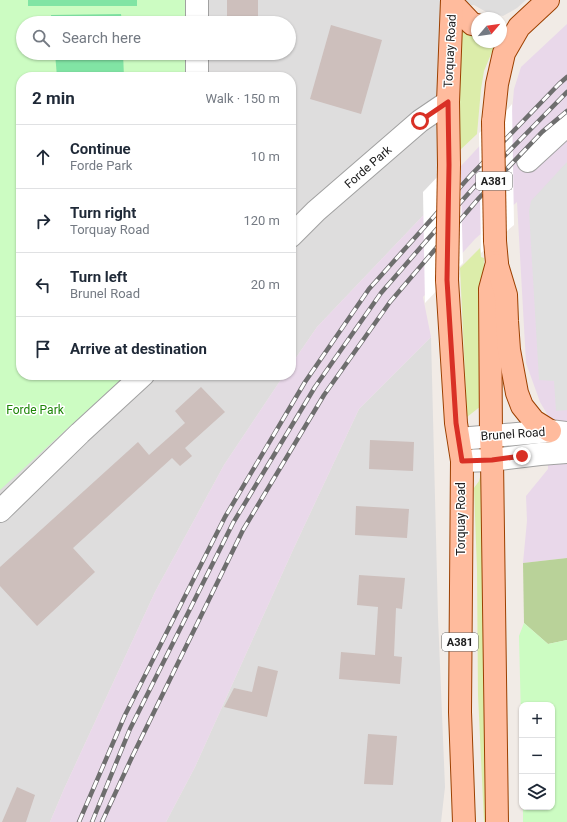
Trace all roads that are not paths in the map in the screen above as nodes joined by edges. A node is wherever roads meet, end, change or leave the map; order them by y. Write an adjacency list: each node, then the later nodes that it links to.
1 (197, 0): 4 (street)
2 (548, 0): 6 (main road, A381)
3 (452, 2): 5 (main road, A381); 9 (main road, Torquay Road / A381)
4 (197, 16)
5 (471, 23)
6 (510, 28): 13 (main road, A381, bridge)
7 (197, 60): 8 (street)
8 (197, 72)
9 (448, 102): 12 (street, Forde Park); 17 (main road, Torquay Road / A381, bridge)
10 (567, 126): 11 (street)
11 (528, 161)
12 (296, 231)
13 (497, 263): 15 (main road, A381); 16 (main road, A381)
14 (137, 380): 21 (street)
15 (558, 432): 16 (street, Brunel Road)
16 (491, 436): 17 (street, Brunel Road); 19 (main road, A381)
17 (459, 439): 20 (main road, Torquay Road / A381)
18 (567, 452): 19 (street, Brunel Road)
19 (492, 460): 20 (street, Brunel Road); 23 (main road, A381)
20 (462, 461): 22 (main road, Torquay Road / A381)
21 (0, 512)
22 (464, 822)
23 (497, 822)

